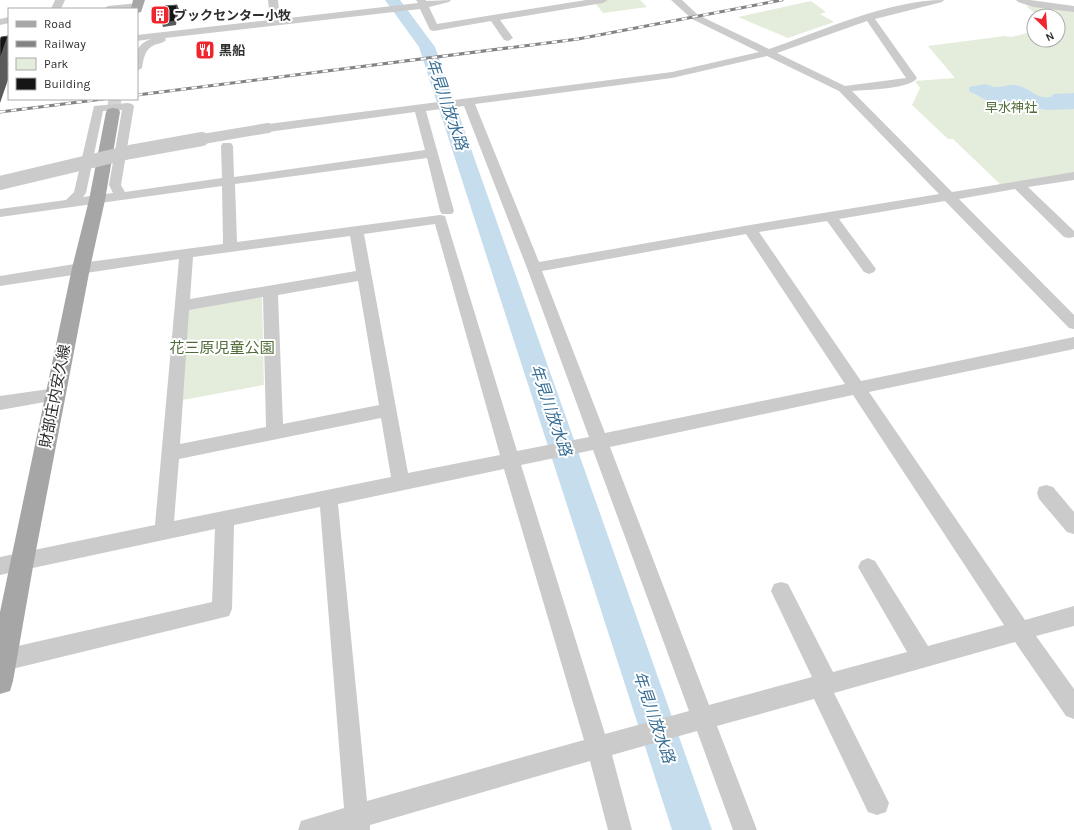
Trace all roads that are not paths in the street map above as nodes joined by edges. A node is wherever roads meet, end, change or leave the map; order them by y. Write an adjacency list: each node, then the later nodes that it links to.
1 (273, 0): 15 (street)
2 (446, 0): 7 (street)
3 (603, 0): 12 (street)
4 (676, 0): 19 (street)
5 (939, 0): 14 (street)
6 (1021, 0): 11 (street)
7 (421, 4): 13 (street); 15 (street)
8 (517, 4): 12 (street)
9 (138, 5): 10 (street)
10 (116, 8)
11 (1074, 9)
12 (524, 14): 13 (street)
13 (494, 18): 18 (street)
14 (869, 18): 19 (street); 21 (street)
15 (275, 22): 16 (street)
16 (168, 34): 17 (street); 20 (street)
17 (138, 38)
18 (508, 38)
19 (767, 52): 21 (street); 22 (street)
20 (138, 63)
21 (843, 89): 32 (street)
22 (468, 101): 23 (street); 44 (street)
23 (424, 108): 26 (street); 29 (street, bridge)
24 (113, 112): 33 (main road, 財部庄内安久線)
25 (227, 146): 28 (street)
26 (432, 153): 28 (street); 35 (street)
27 (1074, 176): 30 (street)
28 (229, 182): 31 (street); 41 (street)
29 (0, 183)
30 (1018, 185): 32 (street); 40 (street)
31 (121, 196): 33 (street); 34 (street)
32 (948, 196): 37 (street); 50 (street)
33 (97, 200): 34 (street); 43 (main road, 財部庄内安久線)
34 (69, 204): 36 (street)
35 (447, 211)
36 (0, 213)
37 (830, 216): 38 (street); 45 (street)
38 (750, 229): 44 (street); 52 (street)
39 (356, 230): 41 (street); 46 (street); 59 (street)
40 (1069, 234)
41 (230, 248): 42 (street)
42 (186, 254): 43 (street); 49 (street)
43 (81, 268): 47 (street); 53 (main road, 財部庄内安久線)
44 (534, 268): 57 (street)
45 (869, 269)
46 (364, 275): 48 (street); 55 (street)
47 (0, 281)
48 (270, 292): 49 (street); 56 (street)
49 (182, 306): 58 (street)
50 (1074, 324)
51 (1074, 343): 52 (street)
52 (856, 388): 57 (street); 70 (street)
53 (56, 394): 54 (street); 66 (main road, 財部庄内安久線)
54 (0, 403)
55 (388, 410): 56 (street); 60 (street)
56 (275, 432): 58 (street)
57 (599, 442): 59 (street); 75 (street)
58 (171, 453): 65 (street)
59 (510, 459): 60 (street); 76 (street)
60 (401, 482): 62 (street)
61 (1046, 493): 64 (street)
62 (328, 497): 63 (street); 78 (street)
63 (225, 519): 65 (street); 72 (street)
64 (1074, 526)
65 (164, 532): 66 (street)
66 (11, 564): 72 (main road, 財部庄内安久線)
67 (868, 567): 71 (street)
68 (781, 591): 73 (street)
69 (1074, 616): 70 (street)
70 (1020, 631): 71 (street); 74 (street)
71 (923, 658): 73 (street)
72 (1, 668)
73 (823, 685): 75 (street); 77 (street)
74 (1074, 708)
75 (703, 718): 76 (street); 81 (street)
76 (598, 748): 78 (street); 80 (street)
77 (877, 803)
78 (357, 823): 79 (street)
79 (310, 830)
80 (620, 830)
81 (745, 830)

